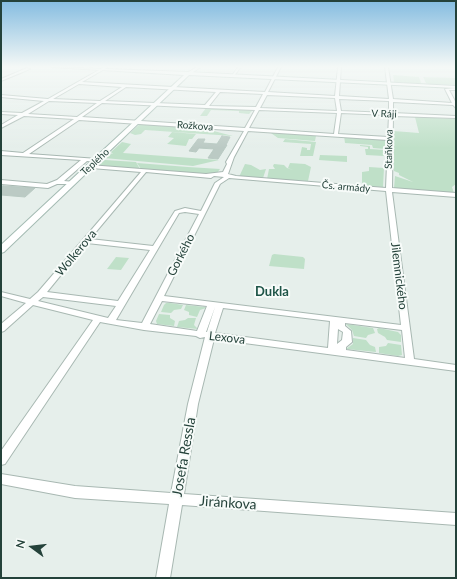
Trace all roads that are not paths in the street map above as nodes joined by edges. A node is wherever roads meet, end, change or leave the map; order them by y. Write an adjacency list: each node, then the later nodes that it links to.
1 (58, 94): 10 (street)
2 (113, 94): 12 (street)
3 (167, 94): 13 (main road, Teplého)
4 (216, 94): 15 (street)
5 (266, 94): 9 (street); 16 (street, Gorkého)
6 (390, 94): 11 (street, Staňkova)
7 (451, 94): 14 (street)
8 (1, 96): 10 (street, V Ráji)
9 (337, 97): 11 (street); 17 (street)
10 (48, 100): 12 (street, V Ráji); 19 (street)
11 (390, 100): 14 (street); 20 (street, Staňkova)
12 (101, 102): 13 (street, V Ráji); 22 (street)
13 (155, 105): 15 (street, V Ráji); 23 (main road, Teplého)
14 (456, 105)
15 (206, 107): 16 (street, V Ráji)
16 (258, 109): 17 (street, V Ráji); 25 (street, Gorkého)
17 (339, 112): 20 (street, V Ráji); 26 (street)
18 (1, 113): 19 (street, Rožkova)
19 (23, 114): 22 (street, Rožkova); 24 (street)
20 (390, 114): 21 (street, V Ráji); 27 (street, Staňkova)
21 (456, 117)
22 (79, 118): 23 (street, Rožkova); 29 (street)
23 (137, 122): 25 (street, Rožkova); 31 (main road, Teplého)
24 (1, 126)
25 (247, 129): 26 (street, Rožkova); 30 (street, Gorkého)
26 (336, 135): 27 (street, Rožkova)
27 (389, 139): 38 (street, Staňkova)
28 (1, 153): 29 (street)
29 (24, 155): 31 (street)
30 (232, 157): 33 (street, Gorkého); 34 (street, Gorkého)
31 (91, 162): 32 (street); 36 (street); 37 (main road, Teplého)
32 (145, 170): 34 (street); 41 (street, Wolkerova)
33 (225, 177): 34 (street, Gorkého); 38 (street, Čs. armády)
34 (218, 178): 40 (street, Gorkého)
35 (1, 182): 36 (street)
36 (59, 182): 37 (street)
37 (72, 183): 43 (main road, Teplého)
38 (388, 190): 39 (street, Čs. armády); 55 (street, Jilemnického)
39 (456, 196)
40 (203, 213): 42 (street); 46 (street, Gorkého)
41 (86, 241): 42 (street); 45 (street, Wolkerova)
42 (155, 248): 48 (street)
43 (1, 250)
44 (1, 294): 47 (street, Lexova)
45 (42, 294): 47 (street, Wolkerova); 48 (street)
46 (159, 298): 49 (street); 53 (street, Gorkého)
47 (33, 302): 50 (street, Lexova); 54 (street, Wolkerova)
48 (120, 304): 52 (street)
49 (216, 305): 51 (street); 56 (street, Josefa Ressla)
50 (98, 319): 52 (street, Lexova); 60 (street)
51 (337, 320): 55 (street); 57 (street); 57 (street)
52 (110, 322): 53 (street, Lexova)
53 (144, 327): 56 (street, Lexova)
54 (1, 328)
55 (406, 328): 58 (street, Jilemnického)
56 (205, 336): 57 (street, Lexova); 62 (street, Josefa Ressla)
57 (337, 352): 58 (street, Lexova)
58 (410, 362): 59 (street, Lexova)
59 (456, 368)
60 (1, 460)
61 (1, 479): 62 (street, Jiránkova)
62 (176, 500): 63 (street, Jiránkova); 64 (street, Josefa Ressla)
63 (456, 519)
64 (163, 578)

